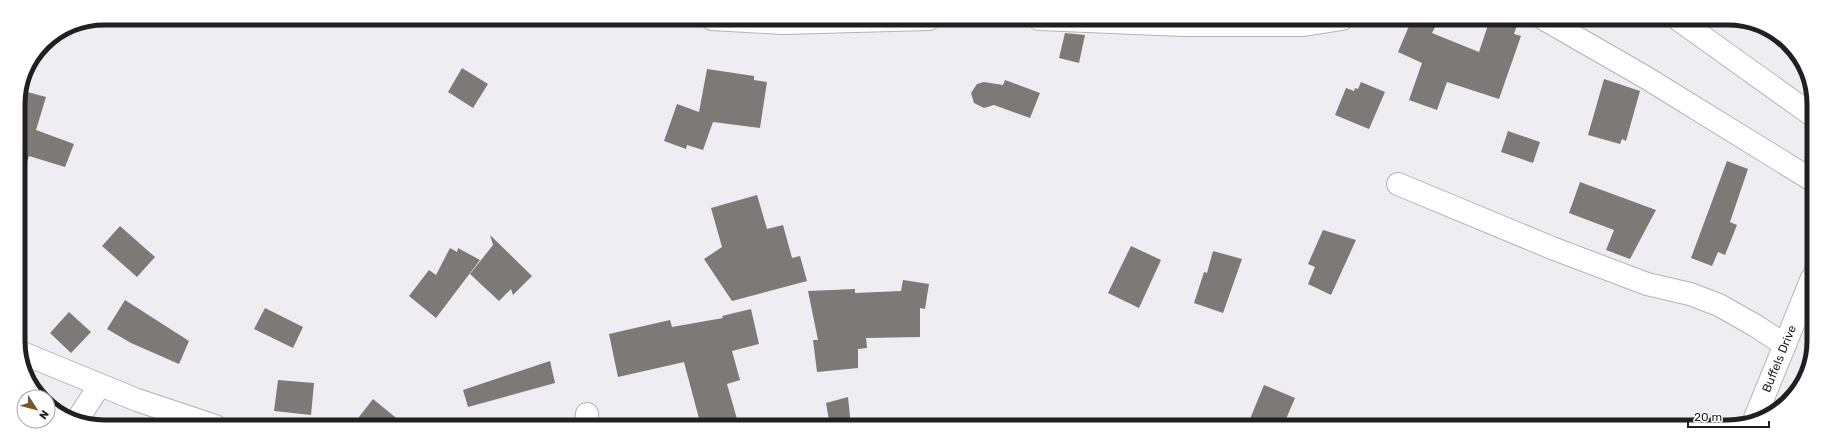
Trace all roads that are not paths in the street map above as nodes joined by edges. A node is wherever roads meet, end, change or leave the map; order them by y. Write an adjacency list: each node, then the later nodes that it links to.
1 (1554, 25): 4 (street)
2 (1686, 25): 3 (street)
3 (1807, 111)
4 (1807, 177)
5 (1398, 184): 7 (street)
6 (1807, 290): 7 (street, Buffels Drive)
7 (1785, 345): 10 (street, Buffels Drive)
8 (27, 355): 9 (street)
9 (100, 385): 11 (street); 12 (street)
10 (1756, 414)
11 (80, 416)
12 (197, 420)

